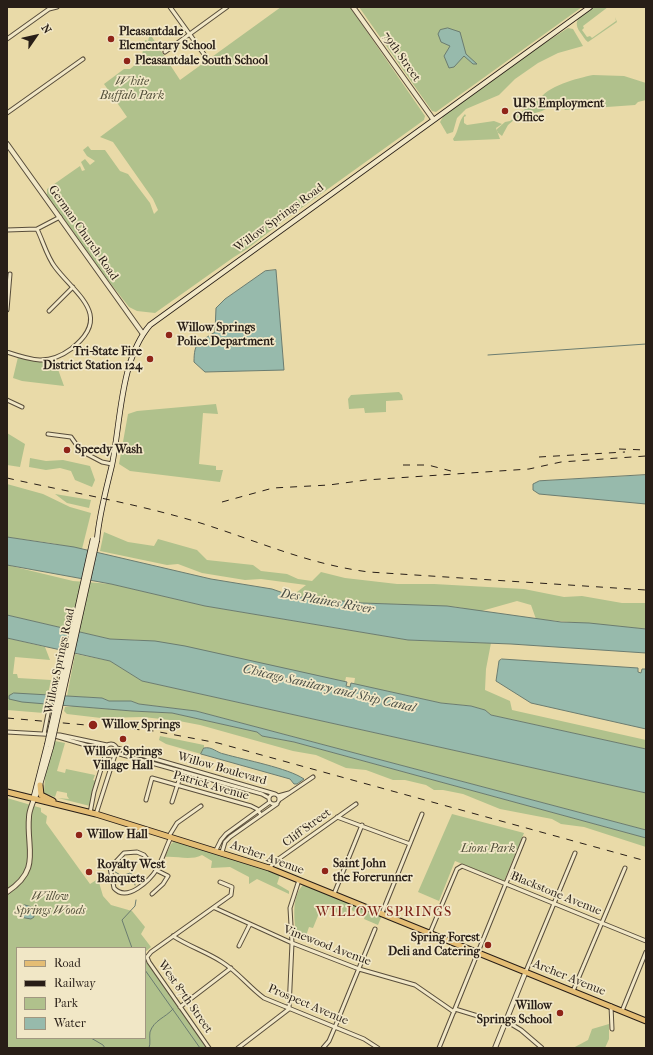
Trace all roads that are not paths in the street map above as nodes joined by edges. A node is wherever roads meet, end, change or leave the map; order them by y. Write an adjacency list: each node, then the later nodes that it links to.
1 (57, 7): 7 (street)
2 (170, 7): 6 (street)
3 (227, 7): 6 (street)
4 (353, 7): 12 (street, 79th Street)
5 (590, 7): 12 (main road, Willow Springs Road)
6 (190, 34): 8 (street); 9 (street)
7 (7, 39)
8 (165, 52)
9 (206, 57)
10 (83, 59): 11 (street)
11 (7, 113)
12 (433, 119): 21 (main road, Willow Springs Road)
13 (7, 144): 14 (street, German Church Road)
14 (60, 217): 15 (street); 21 (street, German Church Road)
15 (36, 229): 16 (street); 18 (street)
16 (7, 230)
17 (10, 274): 19 (street)
18 (73, 287): 20 (street); 22 (street)
19 (7, 310)
20 (49, 311)
21 (143, 334): 26 (main road, Willow Springs Road)
22 (7, 352)
23 (7, 400): 24 (street)
24 (22, 407)
25 (48, 434): 26 (street)
26 (112, 464): 32 (main road, Willow Springs Road, bridge)
27 (56, 673): 29 (street)
28 (7, 732): 29 (street)
29 (44, 734): 30 (street)
30 (55, 736): 31 (street); 34 (street)
31 (107, 745): 33 (street); 34 (street)
32 (49, 746): 41 (main road, Willow Springs Road); 48 (main road, Willow Springs Road)
33 (117, 748): 35 (street); 38 (street, Willow Boulevard)
34 (106, 752): 35 (street); 36 (street)
35 (116, 754): 37 (street); 39 (street, Willow Boulevard)
36 (103, 762): 37 (street); 46 (street)
37 (112, 765): 47 (street)
38 (183, 767): 39 (street); 45 (street, Willow Boulevard)
39 (182, 772): 42 (street); 50 (street, Willow Boulevard)
40 (313, 777): 44 (street, Willow Boulevard)
41 (40, 785): 48 (main road, Willow Springs Road); 54 (main road)
42 (177, 786): 49 (street, Patrick Avenue); 51 (street); 57 (street, Patrick Avenue)
43 (7, 792): 48 (main road, Archer Avenue)
44 (291, 793): 45 (street); 52 (street, Willow Boulevard)
45 (277, 795): 50 (street); 52 (street)
46 (94, 796): 47 (street); 56 (street)
47 (102, 797): 56 (street)
48 (34, 799): 54 (main road, Archer Avenue); 73 (street, Willow Springs Road)
49 (146, 800)
50 (270, 800): 52 (street); 57 (street, Willow Boulevard)
51 (172, 802)
52 (278, 802): 57 (street, Willow Boulevard)
53 (356, 804): 59 (street, Cliff Street)
54 (60, 805): 56 (main road, Archer Avenue)
55 (201, 806): 61 (street)
56 (93, 813): 61 (main road, Archer Avenue)
57 (260, 813): 64 (street, Willow Boulevard); 65 (street, Willow Boulevard)
58 (422, 814): 63 (street)
59 (337, 817): 60 (street); 67 (street, Cliff Street)
60 (362, 825): 63 (street); 75 (street)
61 (170, 836): 64 (main road, Archer Avenue); 69 (street)
62 (524, 839): 72 (street)
63 (410, 844): 78 (street)
64 (216, 850): 65 (main road, Archer Avenue)
65 (222, 852): 67 (main road, Archer Avenue)
66 (575, 853): 76 (street)
67 (269, 868): 70 (main road, Archer Avenue)
68 (625, 868): 79 (street)
69 (156, 870): 69 (street); 74 (street)
70 (299, 880): 75 (main road, Archer Avenue); 85 (street)
71 (220, 882): 77 (street)
72 (506, 884): 76 (street, Blackstone Avenue); 82 (street, Blackstone Avenue); 87 (street)
73 (7, 892)
74 (152, 894)
75 (334, 894): 78 (main road, Archer Avenue)
76 (554, 903): 79 (street, Blackstone Avenue); 91 (street)
77 (215, 908): 80 (street, Vinewood Avenue); 83 (street)
78 (382, 913): 82 (main road, Archer Avenue)
79 (603, 923): 84 (street, Blackstone Avenue); 92 (street)
80 (250, 924): 85 (street, Vinewood Avenue); 86 (street)
81 (375, 929): 90 (street)
82 (430, 934): 87 (main road, Archer Avenue)
83 (173, 936): 89 (street, Prospect Avenue); 93 (street, West 87th Street)
84 (646, 941)
85 (292, 943): 90 (street, Vinewood Avenue); 95 (street)
86 (239, 946)
87 (478, 952): 91 (main road, Archer Avenue); 96 (street)
88 (646, 952): 97 (street)
89 (231, 968): 93 (street); 95 (street, Prospect Avenue)
90 (359, 969): 96 (street, Vinewood Avenue); 101 (street)
91 (526, 971): 92 (main road, Archer Avenue); 99 (street)
92 (573, 991): 94 (main road, Archer Avenue)
93 (180, 1006): 103 (street, West 87th Street)
94 (611, 1006): 97 (main road, Archer Avenue); 102 (street)
95 (289, 1009): 101 (street, Prospect Avenue); 104 (street)
96 (454, 1010): 98 (street, Vinewood Avenue); 107 (street)
97 (622, 1011): 100 (main road, Archer Avenue)
98 (481, 1017)
99 (506, 1021): 108 (street); 109 (street)
100 (646, 1021)
101 (335, 1027): 105 (street); 106 (street, Prospect Avenue)
102 (612, 1029)
103 (209, 1048)
104 (238, 1048)
105 (323, 1048)
106 (378, 1048)
107 (439, 1048)
108 (495, 1048)
109 (542, 1048)

